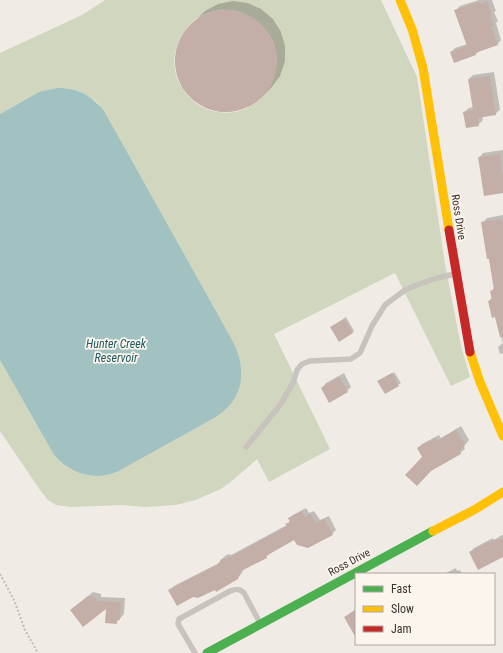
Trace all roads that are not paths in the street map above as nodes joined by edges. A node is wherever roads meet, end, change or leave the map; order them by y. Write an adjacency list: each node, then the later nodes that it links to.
1 (400, 0): 2 (street, Ross Drive)
2 (456, 274): 3 (street, Ross Drive); 4 (lane)
3 (503, 436)
4 (246, 447)
5 (503, 492): 6 (street, Ross Drive)
6 (261, 623): 7 (lane); 8 (street, Ross Drive)
7 (195, 653)
8 (207, 653)

